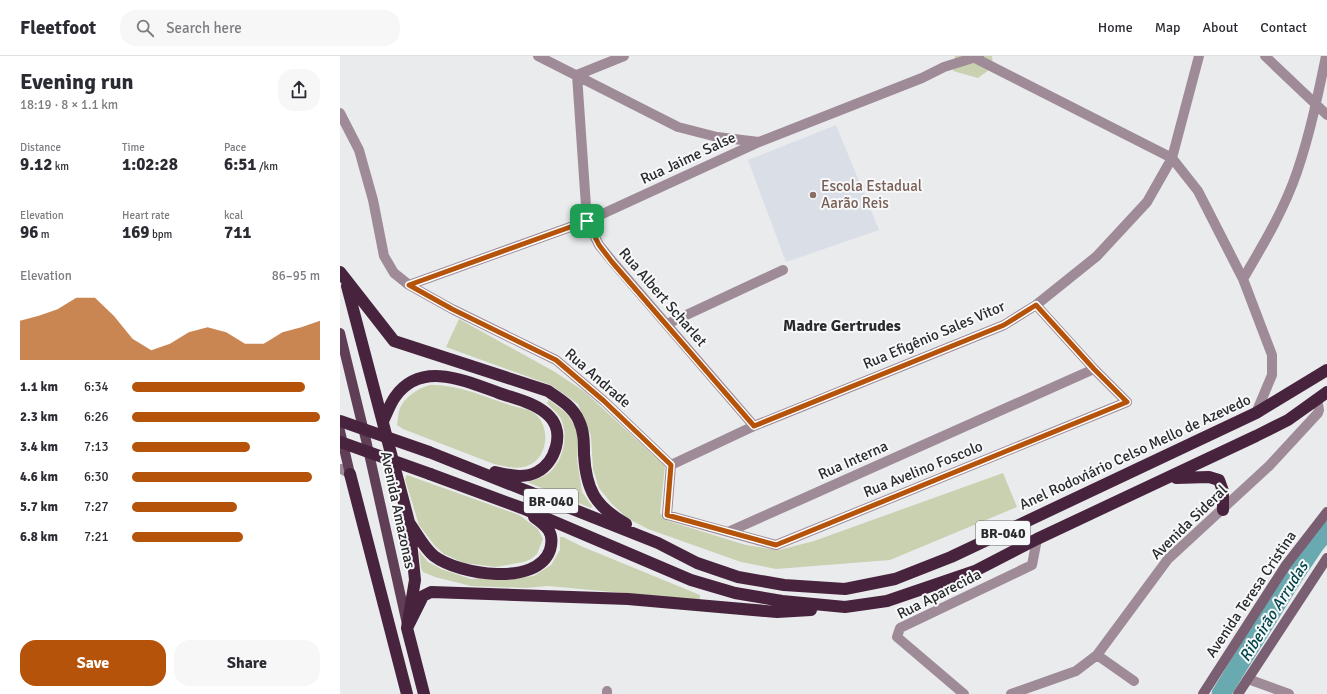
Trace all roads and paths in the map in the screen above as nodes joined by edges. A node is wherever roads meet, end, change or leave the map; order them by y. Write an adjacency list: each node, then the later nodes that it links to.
1 (538, 56): 7 (street)
2 (624, 56): 7 (street)
3 (974, 56): 11 (street, Rua Jaime Salse); 12 (street)
4 (1199, 56): 12 (street, Rua Efigênio Sales Vitor)
5 (1265, 56): 8 (street)
6 (1326, 56): 8 (street)
7 (578, 76): 11 (street); 13 (street, Rua Albert Scharlet)
8 (1316, 105): 10 (street); 16 (street)
9 (340, 113): 17 (street, Rua Andrade)
10 (1327, 115)
11 (759, 142): 13 (street, Rua Jaime Salse)
12 (1172, 158): 16 (street); 18 (street, Rua Efigênio Sales Vitor)
13 (587, 221): 17 (street, Rua Jaime Salse); 19 (street, Rua Albert Scharlet)
14 (783, 270): 19 (street)
15 (343, 276): 26 (highway); 40 (highway)
16 (1243, 279): 24 (street)
17 (409, 285): 31 (street, Rua Andrade)
18 (1036, 305): 21 (street); 27 (street, Rua Efigênio Sales Vitor)
19 (667, 324): 27 (street, Rua Albert Scharlet)
20 (340, 333): 43 (main road, Avenida Amazonas)
21 (1094, 369): 38 (street, Rua Interna); 38 (street, Rua Avelino Foscolo)
22 (1327, 370): 24 (highway, Anel Rodoviário Celso Mello de Azevedo / BR-040)
23 (1322, 396): 33 (highway, BR-040); 35 (street, Avenida Sideral)
24 (1256, 413): 40 (highway, Anel Rodoviário Celso Mello de Azevedo / BR-040)
25 (340, 421): 30 (highway, Anel Rodoviário Celso Mello de Azevedo / BR-040, bridge)
26 (383, 421): 30 (highway); 37 (highway)
27 (754, 426): 31 (street, Rua Efigênio Sales Vitor)
28 (340, 431): 29 (main road)
29 (341, 446): 32 (main road); 34 (highway, BR-040, bridge)
30 (444, 458): 40 (highway, Anel Rodoviário Celso Mello de Azevedo / BR-040)
31 (671, 465): 38 (street)
32 (345, 471): 47 (highway)
33 (1166, 479): 35 (highway); 39 (highway, BR-040)
34 (522, 508): 37 (highway); 42 (highway, BR-040)
35 (1223, 510): 44 (street, Avenida Sideral)
36 (1327, 512): 51 (main road, Avenida Teresa Cristina)
37 (409, 522): 43 (highway)
38 (728, 532)
39 (1037, 539): 42 (highway, BR-040); 49 (street, Rua Aparecida)
40 (658, 543)
41 (1327, 558): 45 (main road)
42 (845, 607): 43 (highway)
43 (407, 628): 48 (highway, Avenida Amazonas)
44 (1097, 655): 46 (street); 50 (street, Avenida Sideral)
45 (1248, 679): 52 (main road); 53 (street)
46 (1134, 681)
47 (407, 694)
48 (424, 694)
49 (964, 694)
50 (1011, 694)
51 (1203, 694)
52 (1238, 694)
53 (1289, 694)

